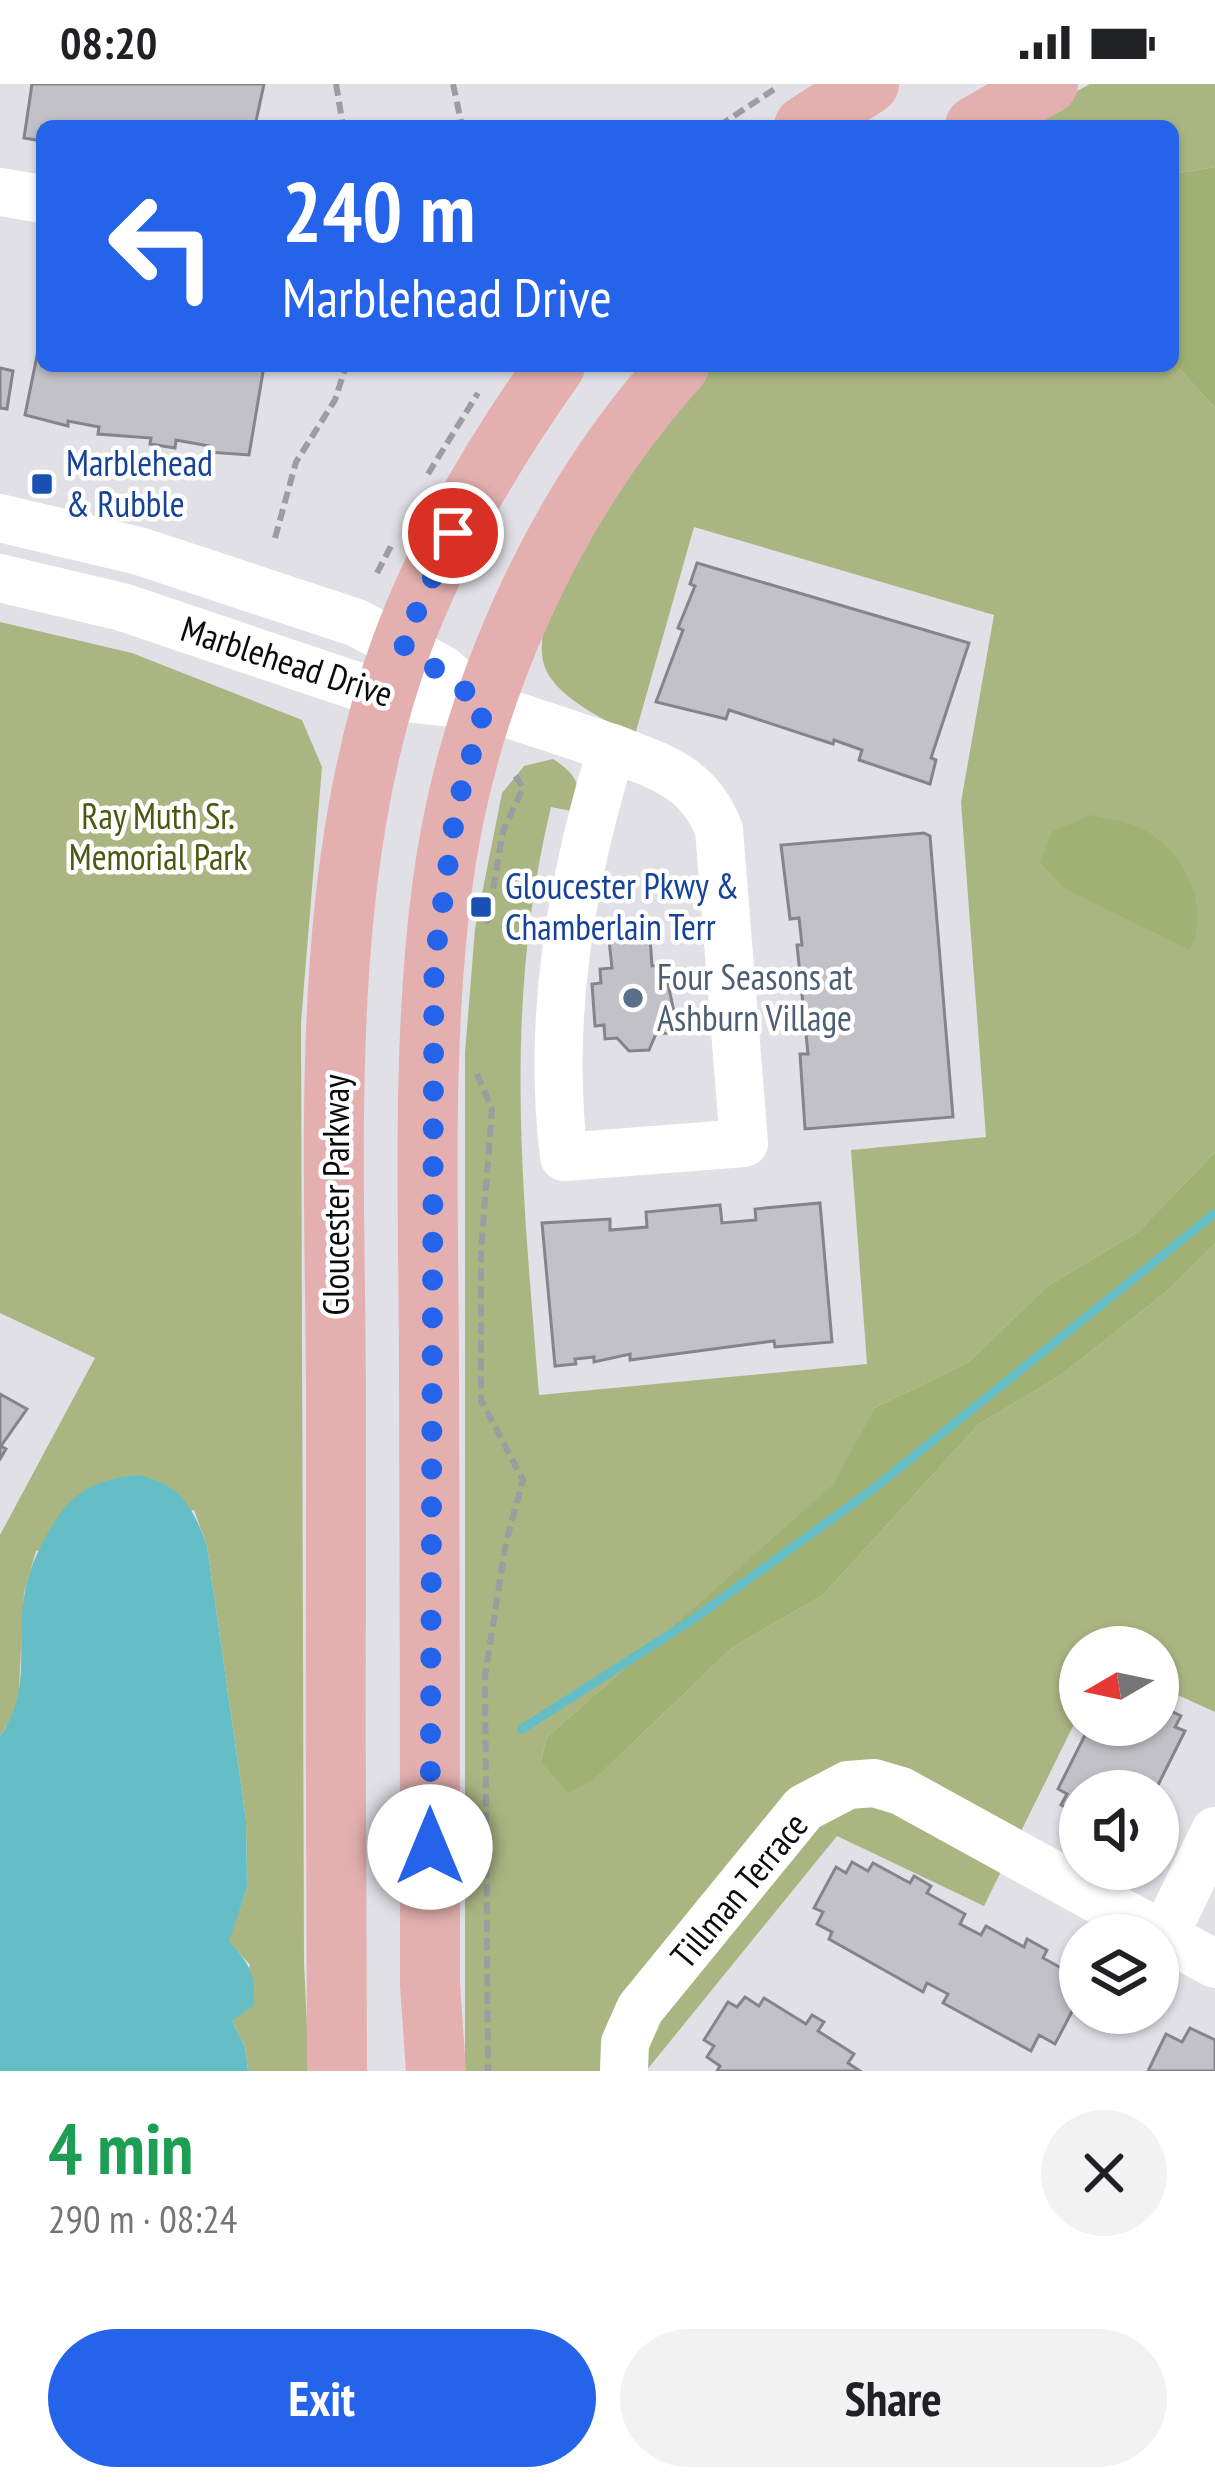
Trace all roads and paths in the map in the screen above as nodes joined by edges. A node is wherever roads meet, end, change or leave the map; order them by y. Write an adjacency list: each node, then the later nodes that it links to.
1 (336, 84): 6 (path)
2 (453, 84): 7 (path)
3 (784, 84): 8 (path)
4 (869, 84): 9 (main road)
5 (1048, 84): 10 (main road)
6 (342, 120)
7 (461, 120)
8 (728, 120)
9 (813, 120)
10 (985, 120)
11 (0, 192): 12 (street)
12 (36, 198)
13 (344, 372): 17 (path)
14 (551, 372): 19 (main road, Gloucester Parkway)
15 (674, 372): 20 (main road)
16 (0, 518): 19 (street, Marblehead Drive)
17 (275, 538)
18 (0, 578): 19 (street, Marblehead Drive)
19 (394, 670): 20 (street, Marblehead Drive); 30 (main road, Gloucester Parkway)
20 (485, 706): 21 (street, Marblehead Drive); 31 (main road)
21 (612, 748): 21 (street, Marblehead Drive)
22 (515, 775): 23 (path)
23 (485, 934)
24 (476, 1061): 32 (path)
25 (1215, 1831): 27 (street)
26 (1123, 1914): 33 (street, Tillman Terrace)
27 (1174, 1914)
28 (1179, 1945): 29 (street, Tillman Terrace)
29 (1215, 1964)
30 (338, 2071)
31 (436, 2071)
32 (488, 2071)
33 (624, 2071)

